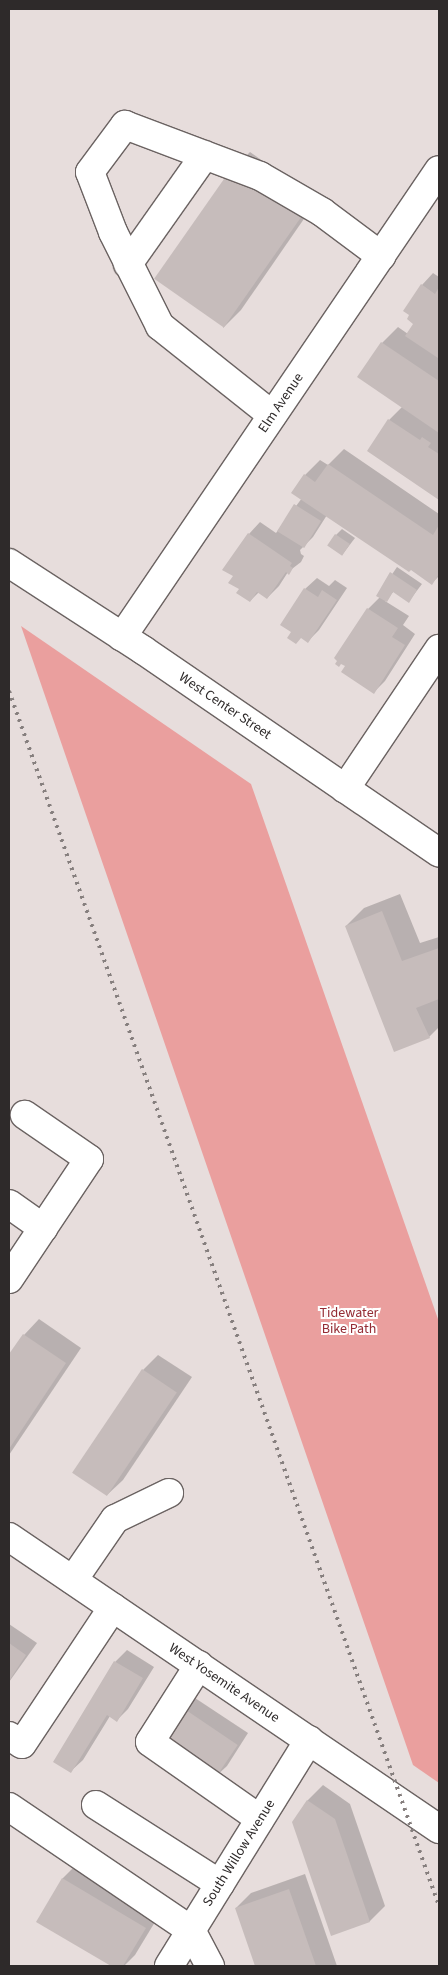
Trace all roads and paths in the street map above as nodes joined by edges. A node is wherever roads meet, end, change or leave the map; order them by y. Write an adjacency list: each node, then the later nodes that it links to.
1 (205, 155): 3 (street); 4 (street); 4 (street)
2 (439, 170): 3 (street, Elm Avenue)
3 (381, 256): 5 (street, Elm Avenue)
4 (128, 264): 5 (street)
5 (272, 415): 7 (street, Elm Avenue)
6 (9, 563): 7 (street, West Center Street)
7 (122, 637): 9 (street, West Center Street)
8 (439, 649): 9 (street)
9 (345, 788): 10 (street, West Center Street)
10 (439, 853)
11 (25, 1115): 13 (street)
12 (9, 1204): 13 (street)
13 (43, 1228): 14 (street)
14 (9, 1279)
15 (169, 1493): 17 (street)
16 (9, 1537): 17 (street, West Yosemite Avenue)
17 (72, 1580): 18 (street, West Yosemite Avenue)
18 (113, 1607): 19 (street, West Yosemite Avenue); 20 (street)
19 (199, 1666): 21 (street, West Yosemite Avenue); 24 (street)
20 (9, 1736)
21 (309, 1740): 24 (street, South Willow Avenue); 25 (street, West Yosemite Avenue)
22 (96, 1805): 26 (street)
23 (12, 1816): 27 (street)
24 (260, 1819): 26 (street, South Willow Avenue)
25 (439, 1829)
26 (220, 1884): 27 (street, South Willow Avenue)
27 (191, 1930): 28 (street, South Willow Avenue); 29 (street)
28 (169, 1966)
29 (210, 1966)

